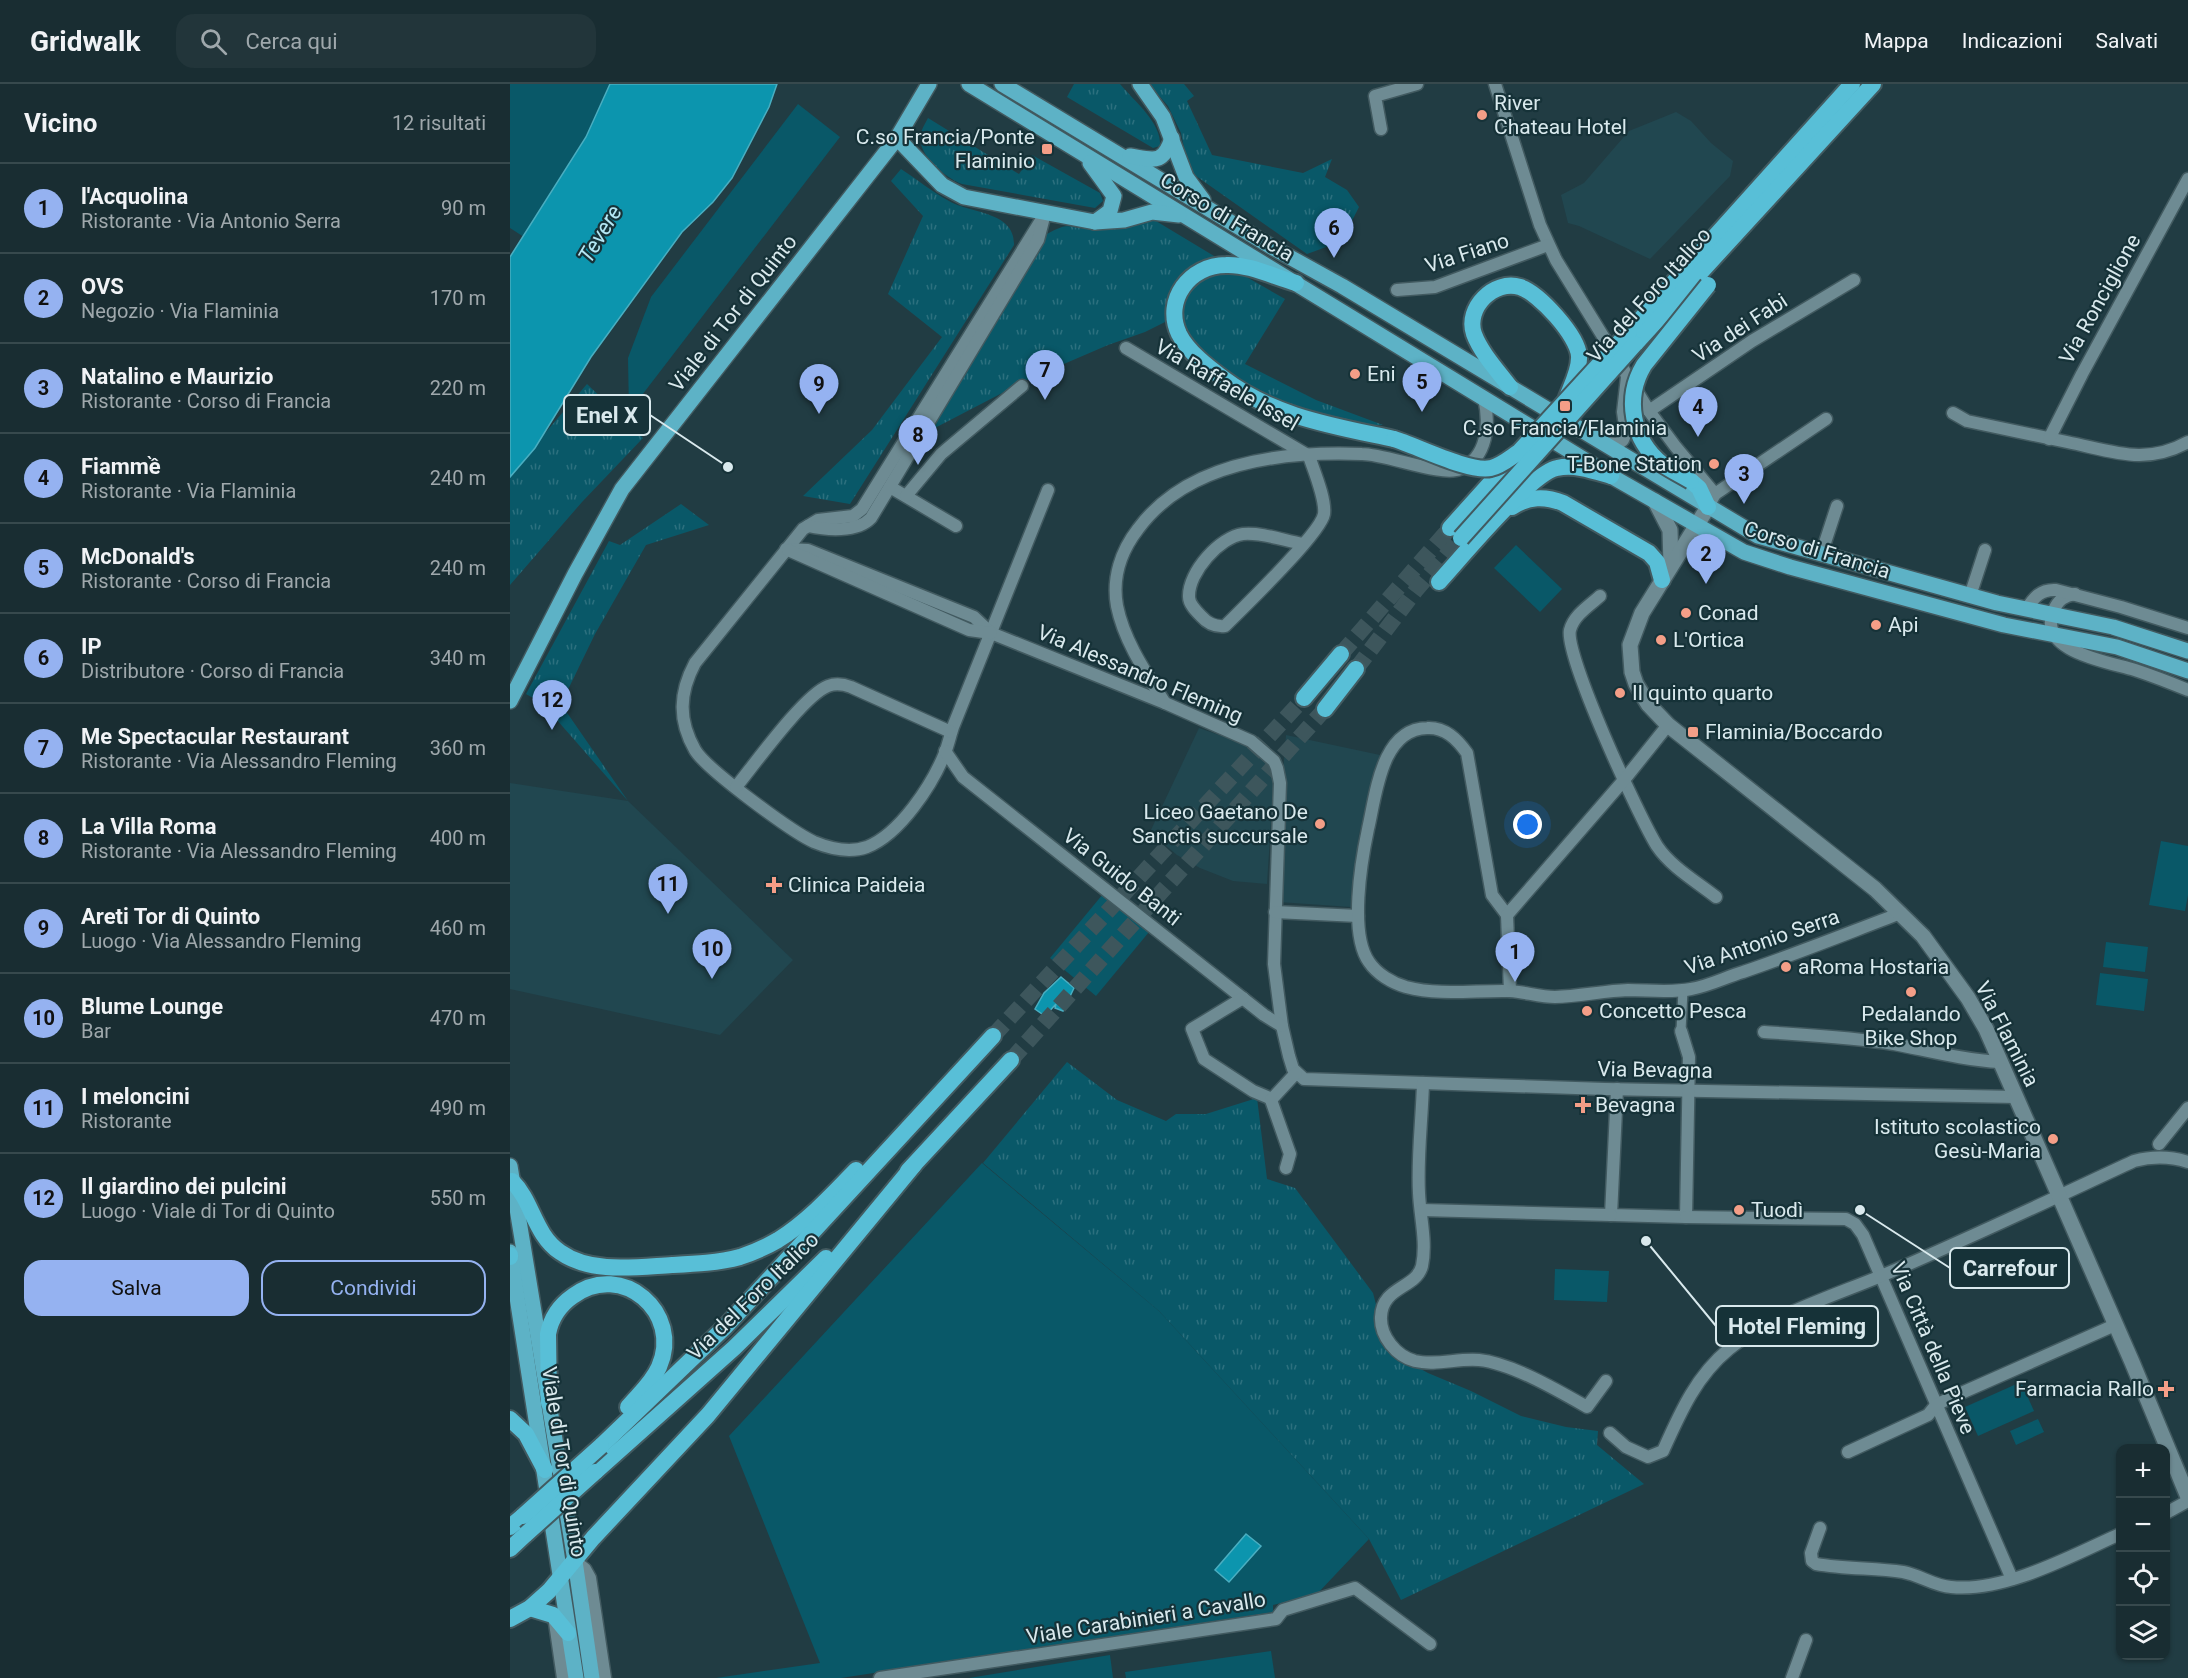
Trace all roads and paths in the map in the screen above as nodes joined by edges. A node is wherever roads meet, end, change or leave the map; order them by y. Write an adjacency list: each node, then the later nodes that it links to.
1 (929, 84): 10 (main road, Viale di Tor di Quinto)
2 (969, 84): 12 (main road, Corso di Francia)
3 (1002, 84): 13 (main road, Corso di Francia)
4 (1140, 84): 11 (main road)
5 (1417, 84): 9 (street)
6 (1495, 84): 20 (street)
7 (1852, 84): 24 (highway, Via del Foro Italico)
8 (1873, 84): 17 (highway, Via del Foro Italico)
9 (1382, 129)
10 (897, 138): 15 (main road); 71 (main road, Viale di Tor di Quinto)
11 (1172, 138): 13 (main road); 16 (main road)
12 (1082, 154): 18 (main road, Corso di Francia); 19 (main road)
13 (1122, 155): 16 (main road, Corso di Francia)
14 (2188, 179): 34 (street, Via Ronciglione)
15 (1045, 214): 19 (main road); 40 (street); 47 (street)
16 (1218, 214): 28 (main road, Corso di Francia)
17 (1753, 214): 24 (highway, Via del Foro Italico); 43 (highway, bridge)
18 (1185, 216): 19 (main road); 22 (main road, Corso di Francia)
19 (1095, 222)
20 (1548, 245): 23 (street, Via Fiano); 26 (street)
21 (1854, 280): 31 (street, Via dei Fabi)
22 (1296, 284): 29 (main road, Corso di Francia); 37 (highway, bridge)
23 (1397, 290)
24 (1632, 338): 30 (highway, Via del Foro Italico, bridge); 37 (highway, Via del Foro Italico, bridge)
25 (1126, 348): 38 (street, Via Raffaele Issel)
26 (1627, 377): 31 (street); 35 (street)
27 (1022, 386): 42 (street)
28 (1510, 387): 30 (highway); 35 (main road, Corso di Francia)
29 (1484, 398): 38 (street); 39 (main road, Corso di Francia)
30 (1566, 400): 37 (highway, Via del Foro Italico, bridge)
31 (1649, 411): 43 (street)
32 (1953, 413): 34 (street)
33 (1826, 419): 43 (street)
34 (2049, 439): 36 (street)
35 (1602, 442): 43 (main road, Corso di Francia)
36 (2188, 442)
37 (1519, 452)
38 (1309, 456): 50 (street); 72 (street)
39 (1611, 476): 44 (main road, Corso di Francia); 46 (highway)
40 (890, 487): 42 (street); 47 (street)
41 (1048, 490): 63 (street)
42 (906, 496): 48 (street)
43 (1712, 500): 49 (street, Via Flaminia); 53 (main road, Corso di Francia)
44 (1655, 501): 49 (main road, Corso di Francia); 54 (street)
45 (1837, 506): 53 (street)
46 (1502, 514): 55 (highway); 56 (highway)
47 (808, 526): 51 (street)
48 (956, 526)
49 (1697, 526): 54 (street, Via Flaminia); 64 (main road, Corso di Francia)
50 (1303, 544): 50 (street)
51 (786, 549): 63 (street, Via Alessandro Fleming); 78 (street)
52 (1985, 550): 59 (street)
53 (1821, 555): 59 (main road, Corso di Francia)
54 (1671, 565): 55 (street, Via Flaminia)
55 (1662, 580): 74 (street, Via Flaminia)
56 (1439, 582)
57 (2075, 594): 60 (street); 61 (street); 62 (street)
58 (1600, 596): 77 (street)
59 (1970, 596): 60 (main road, Corso di Francia)
60 (2026, 610): 61 (main road, Corso di Francia)
61 (2052, 614): 64 (street); 65 (main road, Corso di Francia)
62 (2188, 628)
63 (991, 633): 72 (street, Via Alessandro Fleming); 75 (street)
64 (2056, 635): 68 (main road, Corso di Francia); 69 (street, Corso di Francia)
65 (2188, 651)
66 (1341, 654): 70 (highway)
67 (1356, 669): 73 (highway)
68 (2188, 671)
69 (2188, 690)
70 (1304, 698)
71 (510, 701)
72 (1165, 703): 80 (street, Via Alessandro Fleming)
73 (1325, 710)
74 (1668, 724): 77 (street); 81 (street, Via Flaminia)
75 (951, 732): 76 (street); 78 (street)
76 (945, 751): 78 (street); 86 (street, Via Guido Banti)
77 (1624, 780): 79 (street); 82 (street)
78 (736, 787)
79 (1716, 897)
80 (1275, 912): 83 (street); 87 (street)
81 (1900, 913): 84 (street, Via Antonio Serra); 92 (street, Via Flaminia)
82 (1507, 915): 83 (street, Via Antonio Serra); 85 (street)
83 (1358, 916): 85 (street, Via Antonio Serra)
84 (1683, 990): 85 (street, Via Antonio Serra); 88 (street)
85 (1510, 991)
86 (1243, 998): 87 (street, Via Guido Banti); 99 (street)
87 (1282, 1026): 93 (street)
88 (1681, 1031): 97 (street)
89 (1764, 1032): 92 (street)
90 (993, 1036): 95 (highway, Via del Foro Italico)
91 (1011, 1060): 103 (highway, Via del Foro Italico)
92 (2000, 1062): 98 (street, Via Flaminia)
93 (1296, 1073): 94 (street, Via Bevagna); 99 (street)
94 (1423, 1083): 96 (street, Via Bevagna); 107 (street)
95 (950, 1084): 105 (highway); 118 (highway, Via del Foro Italico)
96 (1617, 1089): 97 (street, Via Bevagna); 108 (street)
97 (1689, 1090): 98 (street, Via Bevagna); 109 (street)
98 (2016, 1097): 106 (street, Via Flaminia)
99 (1272, 1099): 104 (street)
100 (2188, 1108): 101 (street)
101 (2159, 1144)
102 (2188, 1162): 106 (street)
103 (914, 1165): 123 (highway, Via del Foro Italico, bridge); 127 (highway)
104 (1286, 1168)
105 (511, 1173): 114 (main road, Viale di Tor di Quinto)
106 (2058, 1196): 111 (street); 112 (street, Via Flaminia)
107 (1422, 1210): 108 (street); 113 (street)
108 (1611, 1215): 109 (street, Via Città della Pieve)
109 (1686, 1217): 111 (street, Via Città della Pieve)
110 (510, 1255): 120 (main road, Viale di Tor di Quinto)
111 (1880, 1276): 115 (street, Via Città della Pieve); 117 (street)
112 (2115, 1325): 115 (street); 121 (street, Via Flaminia)
113 (1606, 1381)
114 (549, 1402): 118 (highway); 127 (main road, Viale di Tor di Quinto)
115 (1936, 1405): 119 (street); 128 (street, Via Città della Pieve)
116 (510, 1419): 120 (highway)
117 (1610, 1433)
118 (604, 1443): 123 (highway, Via del Foro Italico, bridge)
119 (1848, 1452)
120 (545, 1470): 129 (main road, Viale di Tor di Quinto)
121 (2188, 1499): 122 (street)
122 (2170, 1510)
123 (518, 1524): 126 (highway, Via del Foro Italico)
124 (1820, 1528): 128 (street)
125 (2116, 1536): 128 (street)
126 (510, 1549)
127 (575, 1561): 129 (highway); 139 (main road, Viale di Tor di Quinto); 140 (street, Viale di Tor di Quinto)
128 (2012, 1579)
129 (560, 1580): 130 (highway); 133 (main road, Viale di Tor di Quinto)
130 (530, 1608): 131 (highway); 132 (highway)
131 (553, 1615): 133 (highway); 136 (street)
132 (510, 1619)
133 (568, 1633): 136 (street); 138 (main road, Viale di Tor di Quinto)
134 (1806, 1640): 142 (street)
135 (1430, 1644): 141 (street, Viale Carabinieri a Cavallo)
136 (561, 1659): 137 (street)
137 (563, 1678)
138 (576, 1678)
139 (592, 1678)
140 (605, 1678)
141 (880, 1678)
142 (1792, 1678)

